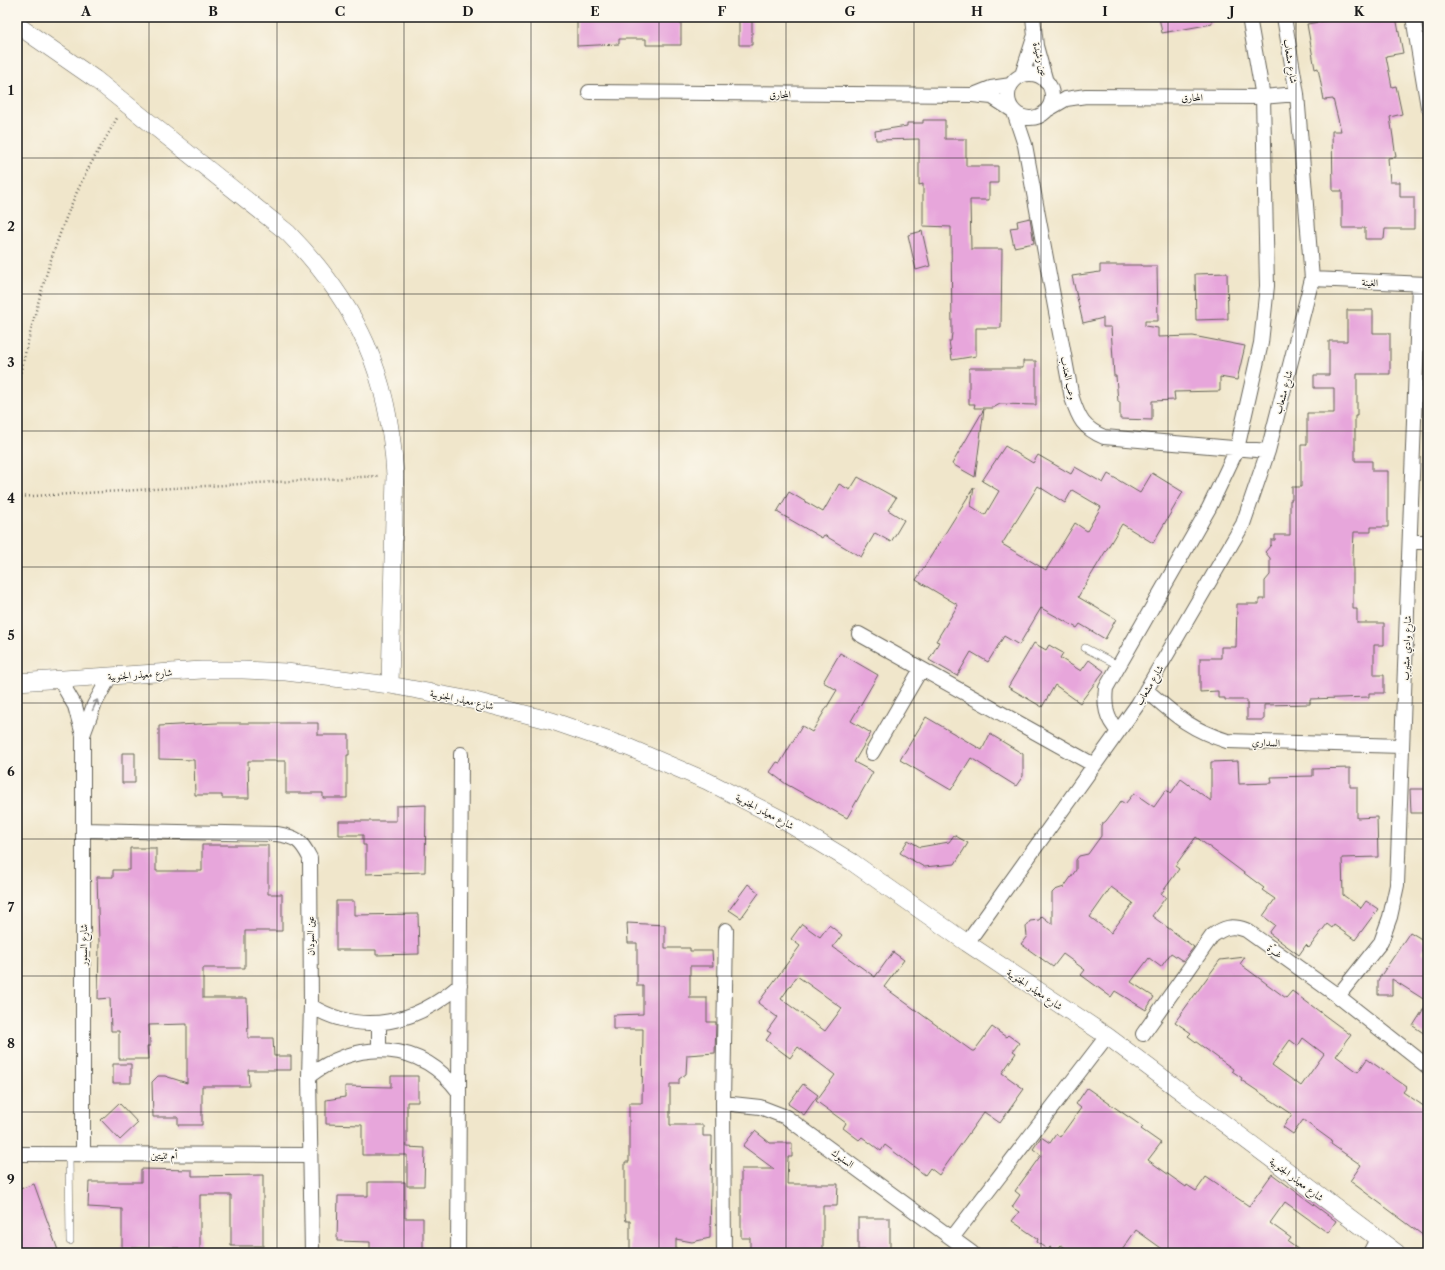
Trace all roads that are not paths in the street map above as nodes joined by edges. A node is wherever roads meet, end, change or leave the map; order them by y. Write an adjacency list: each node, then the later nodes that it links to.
1 (1034, 17): 6 (street, عين رشيدة)
2 (1249, 17): 14 (street)
3 (1284, 17): 11 (street, شارع مشعاب)
4 (1413, 17): 15 (street)
5 (17, 25): 32 (street)
6 (1035, 36): 7 (street, عين رشيدة); 9 (street, عين رشيدة)
7 (1022, 75): 8 (street); 9 (street)
8 (1011, 84): 12 (street, المحارق); 16 (street)
9 (1048, 85): 13 (street, المحارق); 17 (street)
10 (589, 92): 12 (street, المحارق)
11 (1297, 94): 14 (street, المحارق); 19 (street, شارع مشعاب)
12 (972, 95): 16 (street, المحارق)
13 (1086, 96): 14 (street, المحارق); 17 (street, المحارق)
14 (1263, 97): 21 (street)
15 (1428, 107)
16 (1013, 111): 17 (street); 18 (street, وعب العندب)
17 (1045, 112): 18 (street, وعب العندب)
18 (1025, 145): 21 (street, وعب العندب)
19 (1312, 279): 20 (street, الغينة); 22 (street, شارع مشعاب)
20 (1423, 284): 23 (street, شارع وادي مشيرب)
21 (1238, 449): 22 (street, وعب العندب); 27 (street)
22 (1268, 452): 33 (street, شارع مشعاب)
23 (1410, 542): 24 (street); 36 (street, شارع وادي مشيرب)
24 (1428, 542)
25 (859, 634): 28 (street)
26 (1085, 648): 27 (lane)
27 (1118, 665): 34 (street)
28 (921, 669): 37 (street); 39 (street)
29 (110, 676): 30 (street, شارع معيذر الجنوبية); 32 (street, شارع معيذر الجنوبية); 35 (street, شارع السمور, one-way to 29)
30 (60, 680): 31 (street, شارع معيذر الجنوبية); 35 (street, شارع السمور)
31 (17, 682)
32 (390, 684): 42 (street, شارع معيذر الجنوبية)
33 (1146, 690): 34 (street, شارع مشعاب); 36 (street, السداري)
34 (1118, 732): 39 (street, شارع مشعاب)
35 (83, 735): 40 (street, شارع السمور)
36 (1402, 746): 44 (street, شارع وادي مشيرب)
37 (872, 753)
38 (461, 754): 43 (street)
39 (1094, 764): 42 (street, شارع مشعاب)
40 (83, 830): 45 (street, عين السودان); 56 (street, شارع السمور)
41 (726, 930): 53 (street)
42 (967, 943): 48 (street, شارع معيذر الجنوبية)
43 (460, 985): 46 (street); 52 (street)
44 (1338, 996): 47 (street, غــرّة); 50 (street, غــرّة)
45 (311, 1006): 46 (street); 51 (street, عين السودان)
46 (379, 1023): 49 (street)
47 (1144, 1034)
48 (1107, 1036): 58 (street); 60 (street, شارع معيذر الجنوبية)
49 (379, 1050): 51 (street); 52 (street)
50 (1428, 1067)
51 (309, 1076): 57 (street, عين السودان)
52 (459, 1092): 62 (street)
53 (723, 1103): 58 (street, السنبوك); 63 (street)
54 (17, 1154): 55 (street, أم ثنيتين)
55 (69, 1155): 56 (street, أم ثنيتين); 59 (lane)
56 (83, 1155): 57 (street, أم ثنيتين)
57 (310, 1155): 61 (street, عين السودان)
58 (952, 1238): 64 (street, السنبوك)
59 (70, 1241)
60 (1374, 1246): 65 (street, شارع معيذر الجنوبية)
61 (312, 1253)
62 (458, 1253)
63 (724, 1253)
64 (972, 1253)
65 (1397, 1253)

